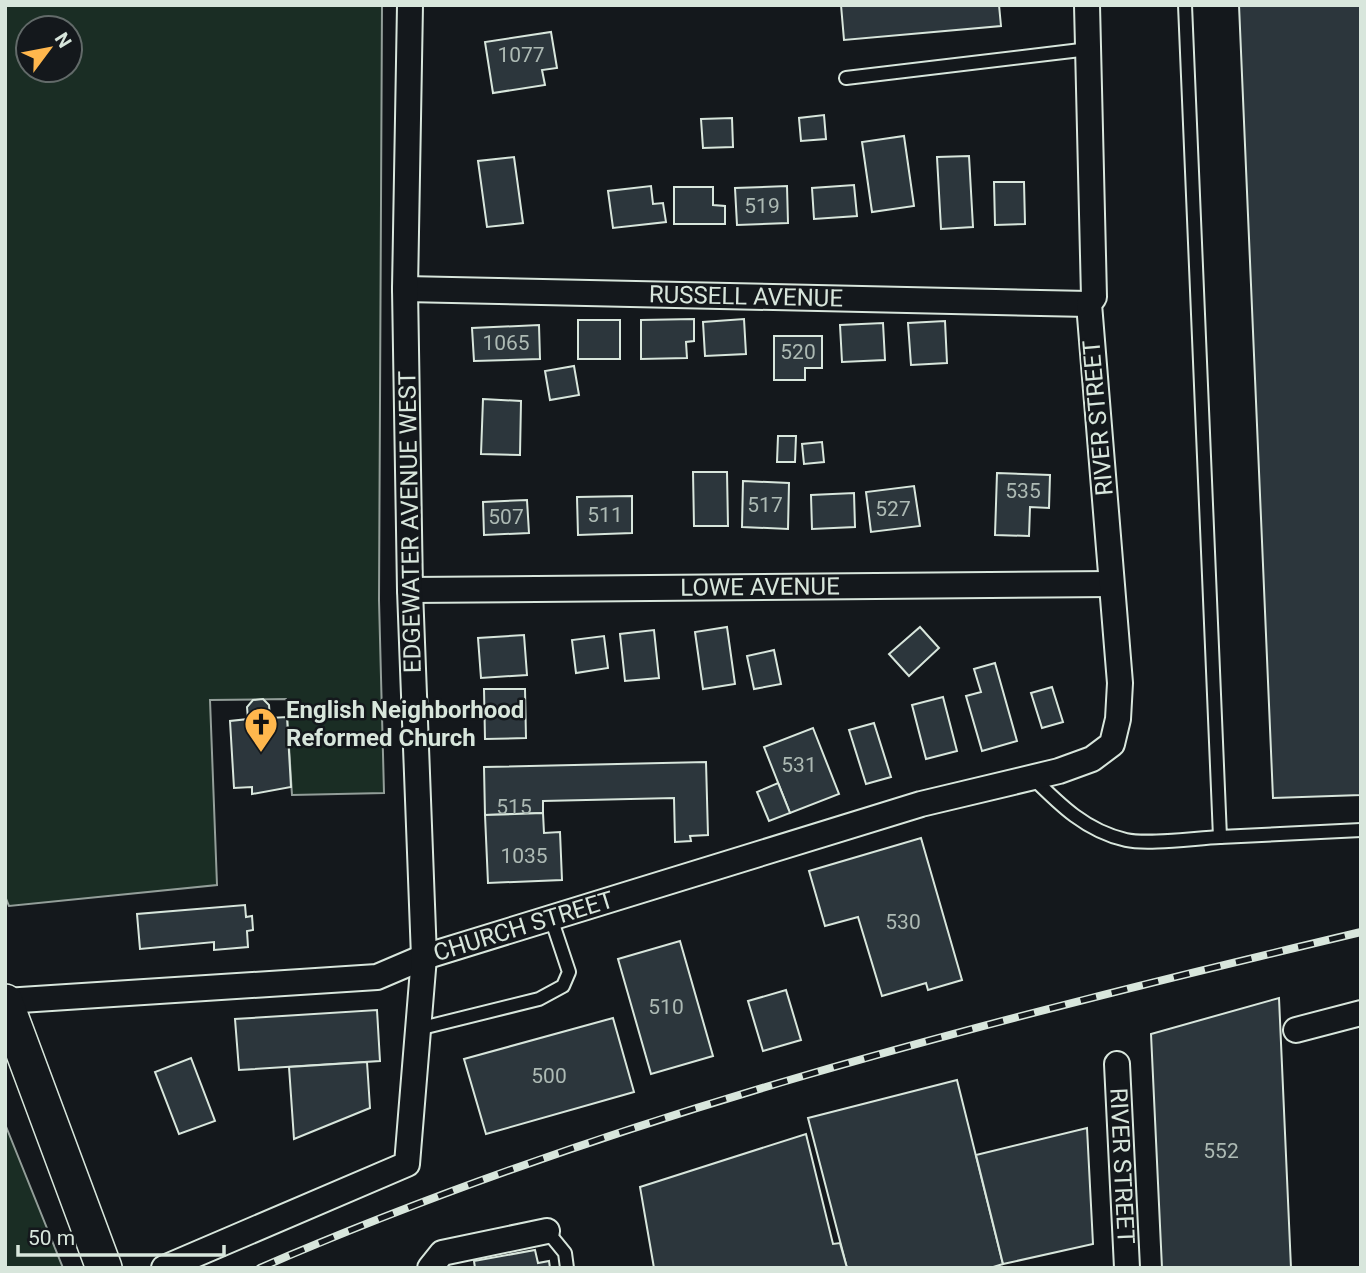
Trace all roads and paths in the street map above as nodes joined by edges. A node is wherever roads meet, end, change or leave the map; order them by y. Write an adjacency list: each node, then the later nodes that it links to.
1 (410, 5): 6 (street, EDGEWATER AVENUE WEST)
2 (1087, 5): 4 (street, RIVER STREET)
3 (1185, 5): 12 (lane)
4 (1089, 48): 5 (lane); 7 (street, RIVER STREET)
5 (846, 78)
6 (405, 289): 7 (street, RUSSELL AVENUE); 9 (street, EDGEWATER AVENUE WEST)
7 (1089, 304): 8 (street, RIVER STREET)
8 (1111, 584): 9 (street, LOWE AVENUE); 10 (street, RIVER STREET)
9 (410, 590): 14 (street, EDGEWATER AVENUE WEST)
10 (1032, 777): 12 (lane); 13 (street, CHURCH STREET)
11 (1361, 830): 12 (lane)
12 (1220, 837)
13 (551, 918): 14 (street, CHURCH STREET); 17 (lane)
14 (424, 957): 15 (street, CHURCH STREET); 17 (street, EDGEWATER AVENUE WEST)
15 (5, 1002): 21 (main road)
16 (1361, 1013): 18 (street)
17 (418, 1029): 22 (street, EDGEWATER AVENUE WEST)
18 (1296, 1030)
19 (1117, 1064): 25 (street, RIVER STREET)
20 (547, 1231): 23 (street); 24 (lane)
21 (99, 1256)
22 (164, 1268)
23 (430, 1268)
24 (567, 1268)
25 (1127, 1268)

